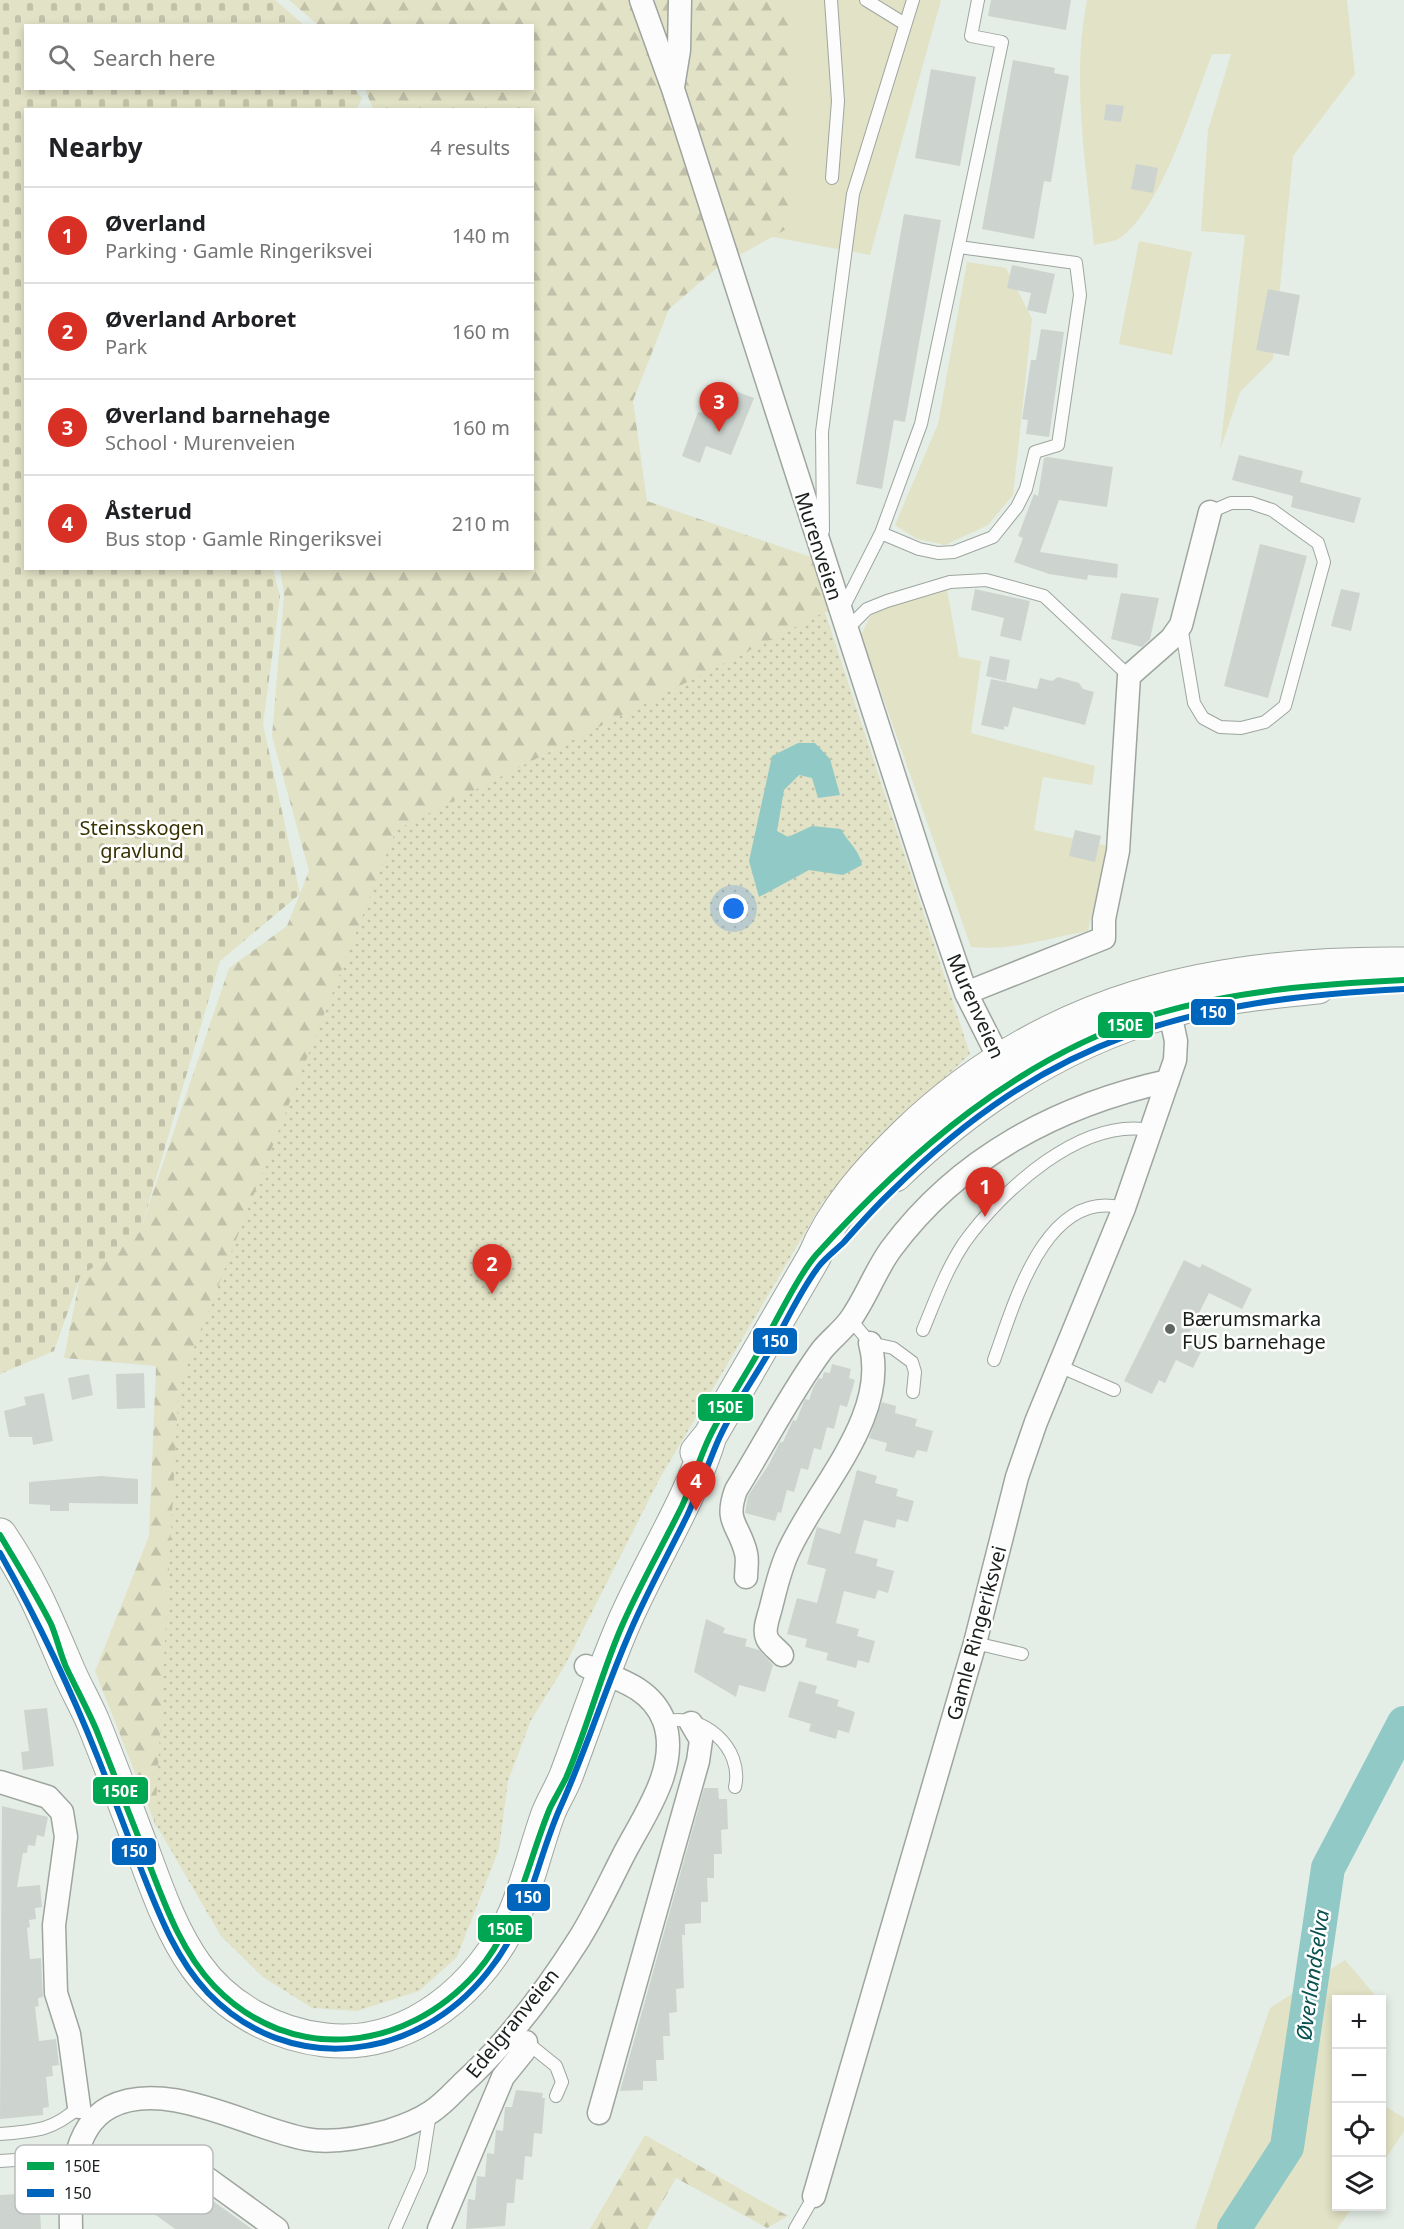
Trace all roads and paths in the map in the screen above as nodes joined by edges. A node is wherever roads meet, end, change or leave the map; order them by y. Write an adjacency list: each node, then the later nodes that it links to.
1 (641, 0): 8 (street)
2 (680, 0): 8 (street, Murenveien)
3 (831, 0): 9 (lane)
4 (866, 0): 7 (lane)
5 (913, 0): 7 (lane)
6 (978, 0): 10 (lane)
7 (905, 24): 13 (lane)
8 (673, 89): 13 (street, Murenveien)
9 (832, 178)
10 (959, 247): 12 (lane); 12 (lane)
11 (1210, 512): 15 (street); 15 (lane)
12 (881, 533): 14 (lane)
13 (823, 559): 14 (street, Murenveien)
14 (843, 622): 16 (lane); 19 (street, Murenveien)
15 (1181, 625): 16 (street)
16 (1129, 676): 19 (street)
17 (1404, 964): 20 (main road)
18 (1404, 980): 20 (main road)
19 (966, 993): 21 (street, Murenveien)
20 (1168, 999): 21 (main road); 22 (street, Gamle Ringeriksvei)
21 (1006, 1071): 39 (main road)
22 (1168, 1081): 23 (street, Gamle Ringeriksvei); 25 (street)
23 (1151, 1130): 24 (street, Gamle Ringeriksvei); 26 (lane)
24 (1124, 1208): 28 (lane); 29 (street, Gamle Ringeriksvei)
25 (851, 1320): 27 (lane); 34 (street)
26 (923, 1330)
27 (870, 1343): 31 (lane); 37 (street)
28 (994, 1360)
29 (1059, 1366): 30 (lane); 35 (street, Gamle Ringeriksvei)
30 (1114, 1390)
31 (913, 1392)
32 (0, 1535): 38 (main road)
33 (0, 1565): 38 (main road)
34 (746, 1577)
35 (975, 1643): 36 (lane); 54 (street, Gamle Ringeriksvei)
36 (1022, 1654)
37 (782, 1655)
38 (66, 1666): 39 (main road)
39 (595, 1670): 40 (street, Edelgranveien)
40 (664, 1722): 41 (lane); 44 (street, Edelgranveien)
41 (691, 1723): 43 (lane); 47 (street)
42 (0, 1782): 48 (street)
43 (735, 1788)
44 (519, 2036): 45 (lane); 46 (street, Edelgranveien); 59 (street)
45 (556, 2096)
46 (430, 2113): 48 (street, Edelgranveien); 58 (lane)
47 (599, 2113)
48 (86, 2114): 49 (lane); 50 (street, Edelgranveien)
49 (0, 2134)
50 (78, 2145)
51 (15, 2160): 52 (lane)
52 (0, 2161)
53 (213, 2183): 57 (street)
54 (814, 2196): 60 (lane)
55 (72, 2214): 56 (street, Edelgranveien)
56 (71, 2229)
57 (277, 2229)
58 (395, 2229)
59 (439, 2229)
60 (795, 2229)

